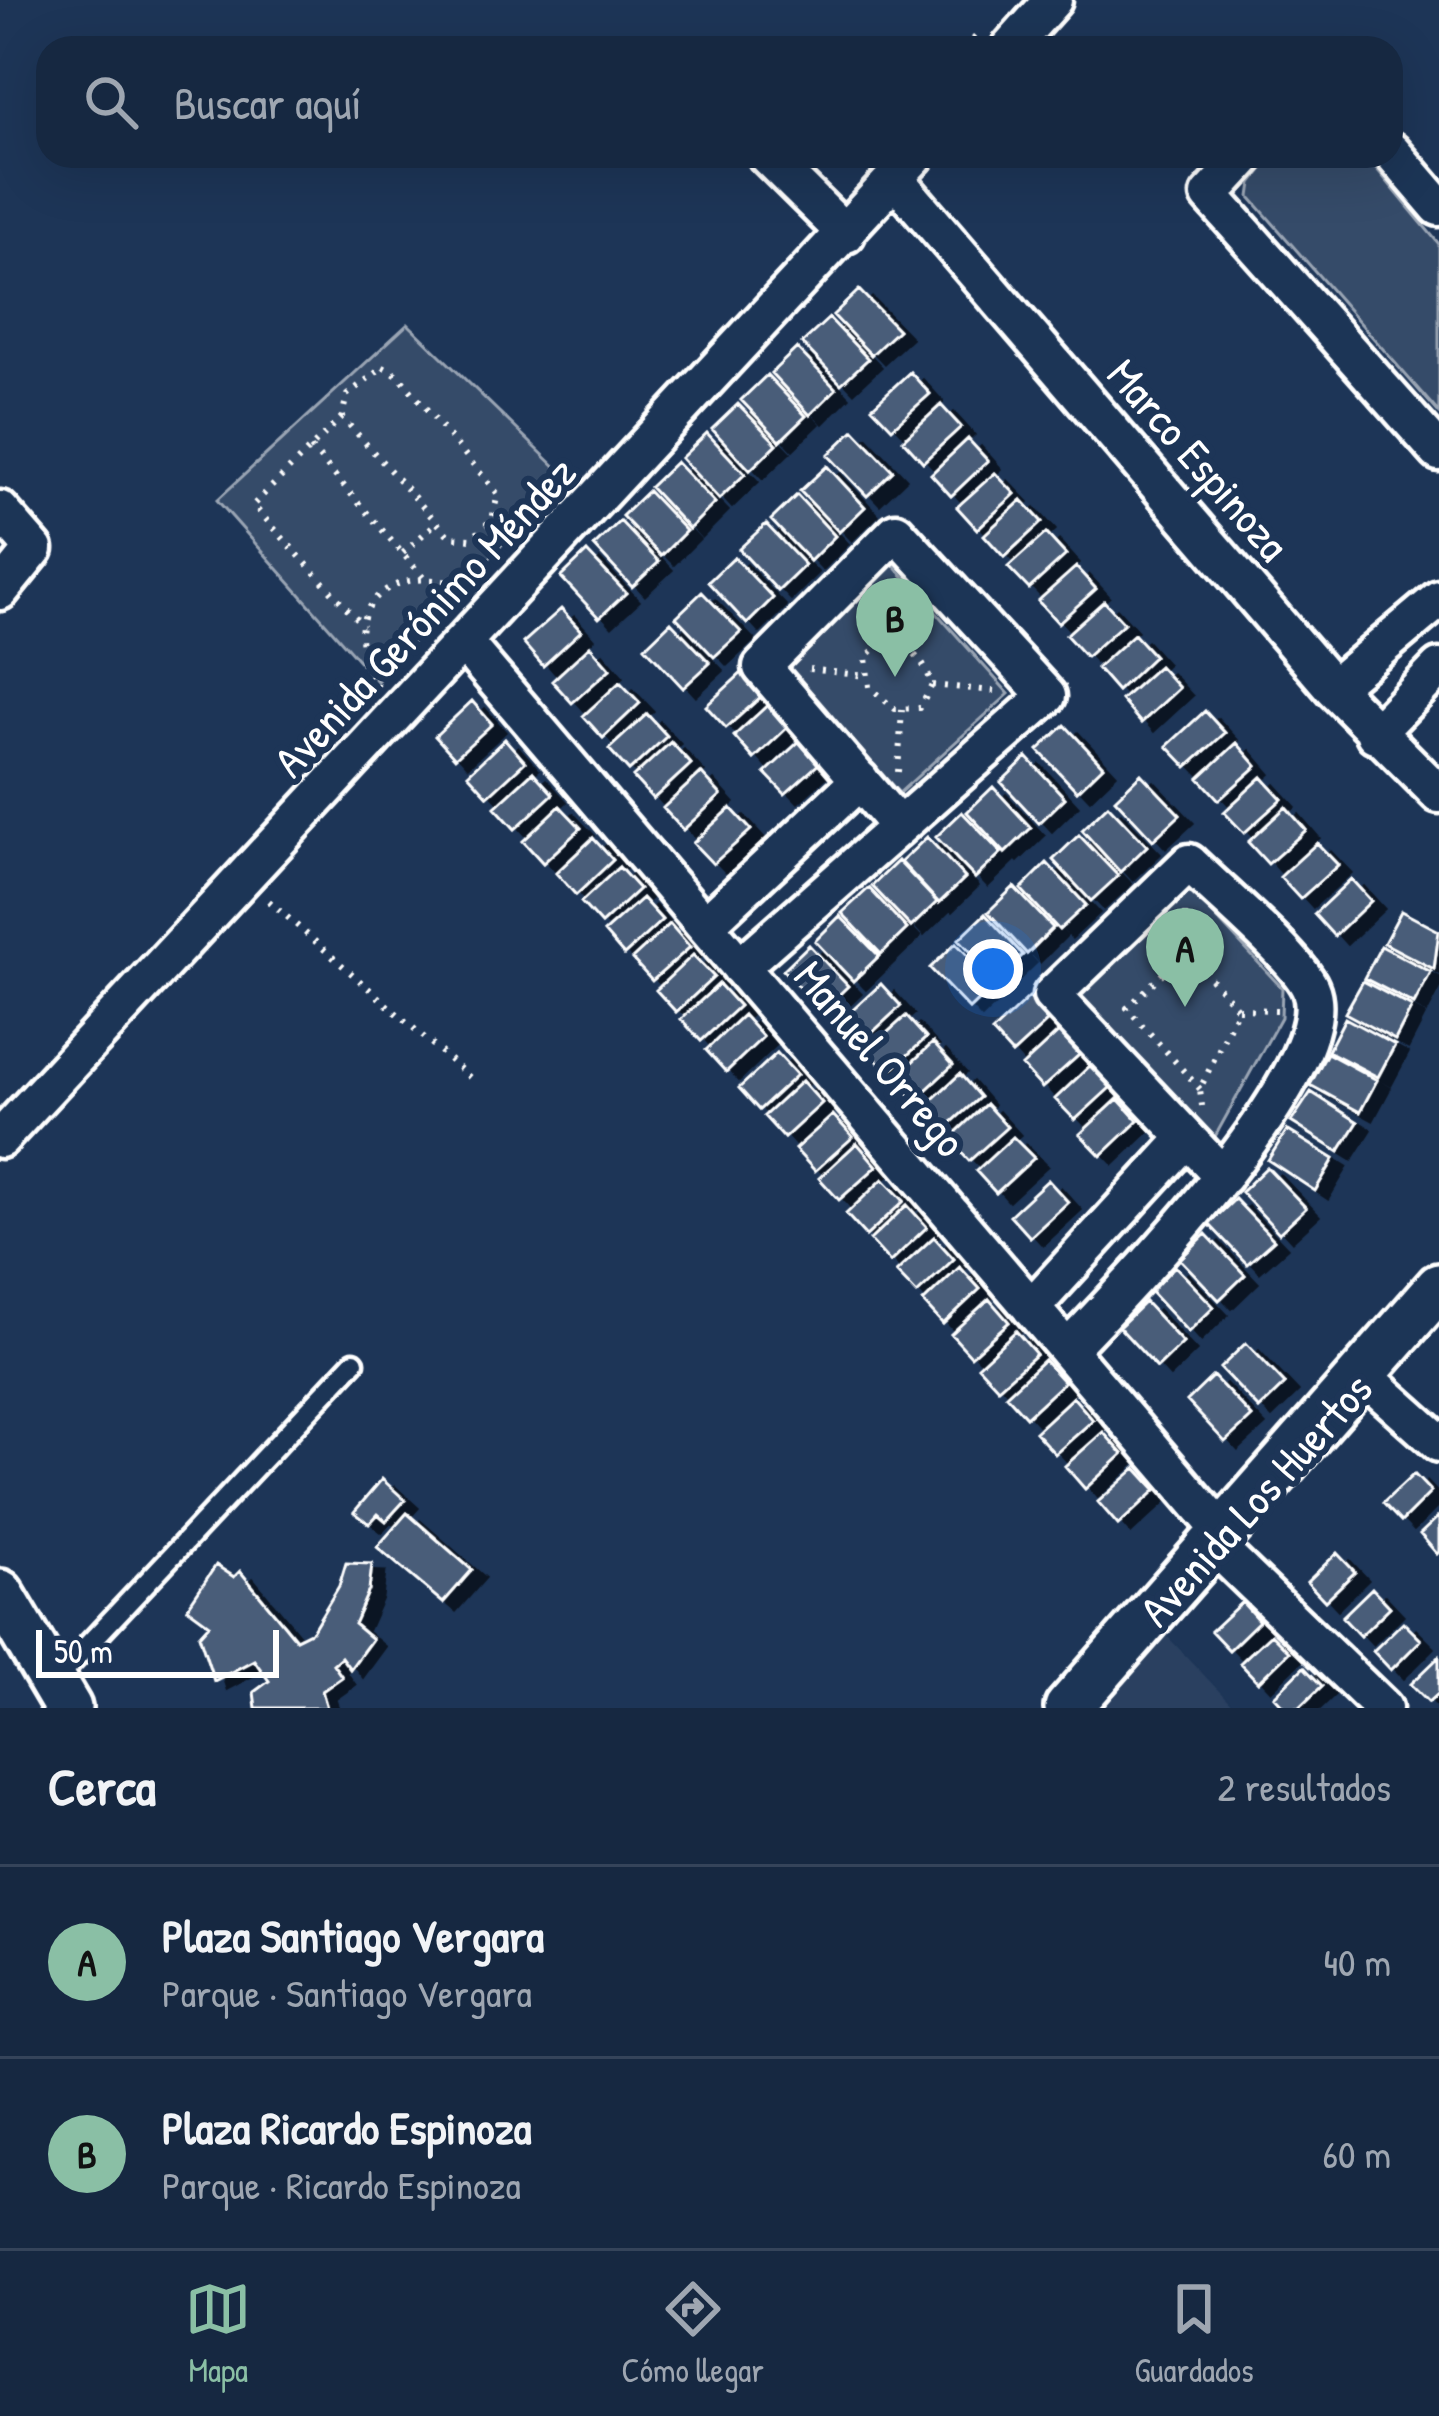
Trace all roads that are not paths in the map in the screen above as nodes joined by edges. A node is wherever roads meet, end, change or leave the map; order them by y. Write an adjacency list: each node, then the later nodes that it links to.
1 (1053, 0): 2 (street)
2 (1021, 36)
3 (1403, 165): 8 (street)
4 (779, 168): 9 (street)
5 (904, 168): 9 (street, Avenida Gerónimo Méndez)
6 (906, 168): 16 (street, Marco Espinoza)
7 (1235, 168): 10 (street)
8 (1439, 207)
9 (845, 234): 14 (street, Avenida Gerónimo Méndez)
10 (1439, 452)
11 (0, 510): 12 (street)
12 (0, 591)
13 (1439, 599): 16 (street)
14 (464, 643): 21 (street, Manuel Orrego); 23 (street, Avenida Gerónimo Méndez)
15 (1439, 668): 17 (street)
16 (1333, 688): 17 (street, Marco Espinoza)
17 (1375, 734): 19 (street, Marco Espinoza)
18 (860, 780): 20 (street); 20 (street); 21 (street)
19 (1439, 794)
20 (897, 824): 22 (street)
21 (705, 925): 22 (street, Manuel Orrego)
22 (740, 967): 27 (street, Manuel Orrego)
23 (0, 1139)
24 (1186, 1139): 25 (street); 25 (street); 27 (street)
25 (1223, 1176): 28 (street)
26 (1439, 1287): 30 (street, Avenida Los Huertos)
27 (1031, 1308): 28 (street, Manuel Orrego)
28 (1067, 1351): 32 (street, Manuel Orrego)
29 (355, 1362): 34 (lane)
30 (1364, 1376): 31 (street); 32 (street, Avenida Los Huertos)
31 (1439, 1443)
32 (1220, 1541): 35 (street, Avenida Los Huertos); 36 (street, Manuel Orrego)
33 (0, 1593): 34 (street)
34 (60, 1695)
35 (1068, 1708)
36 (1383, 1708)

